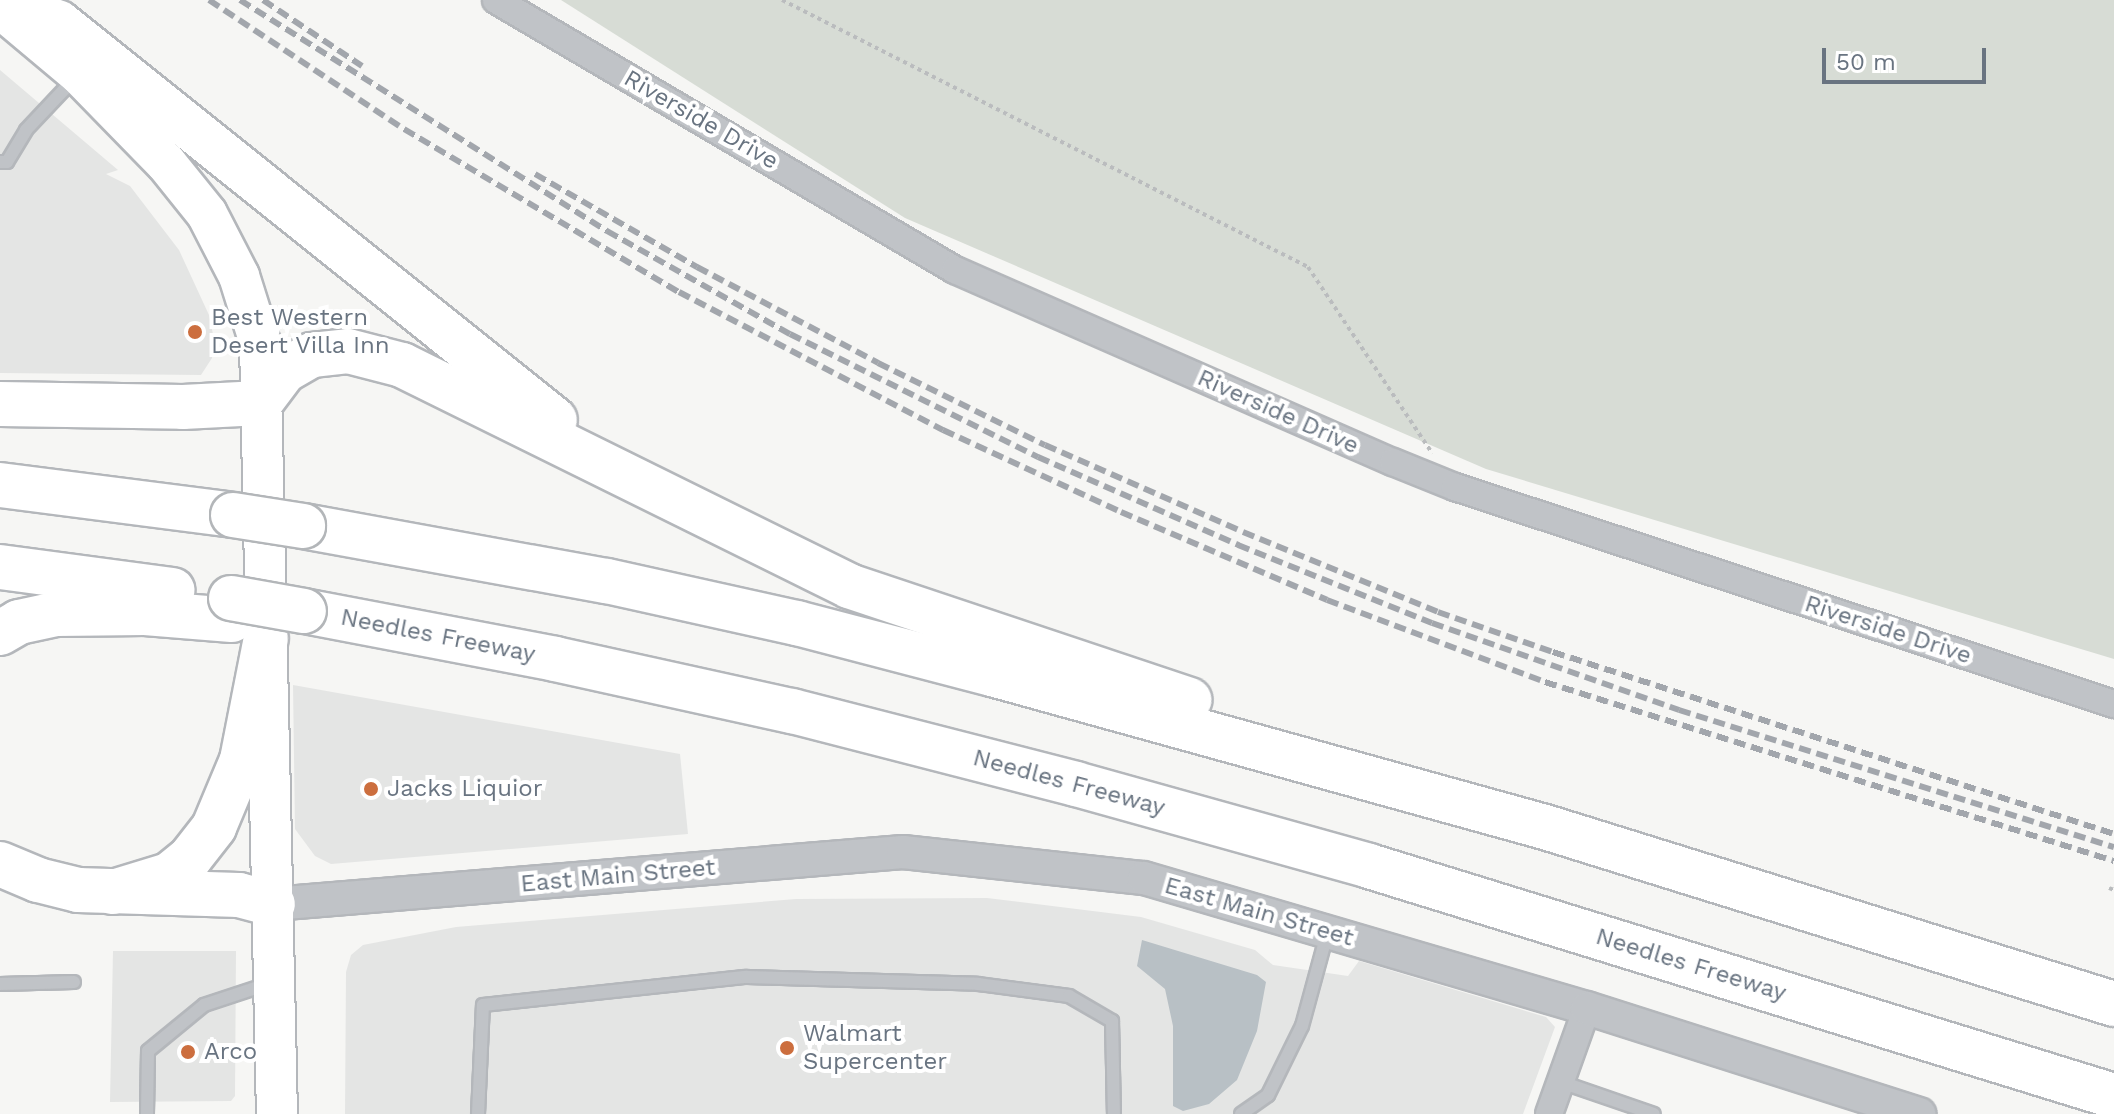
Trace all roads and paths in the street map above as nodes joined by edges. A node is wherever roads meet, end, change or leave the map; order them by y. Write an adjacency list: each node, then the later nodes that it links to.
1 (496, 0): 11 (street, Riverside Drive)
2 (782, 0): 11 (path)
3 (0, 1): 9 (highway)
4 (0, 8): 5 (main road)
5 (79, 74): 6 (lane); 7 (main road)
6 (0, 162)
7 (260, 403): 8 (highway); 9 (highway); 13 (main road)
8 (0, 404)
9 (622, 474): 16 (highway)
10 (0, 485): 16 (highway, bridge)
11 (1455, 487): 15 (street, Riverside Drive)
12 (0, 567): 13 (highway, Needles Freeway)
13 (267, 619): 14 (highway); 19 (highway); 20 (main road); 28 (highway, Needles Freeway)
14 (0, 633)
15 (2114, 704)
16 (1545, 827): 25 (highway)
17 (0, 864): 19 (highway)
18 (0, 883): 20 (highway)
19 (113, 892): 20 (highway)
20 (273, 904): 21 (street, East Main Street); 22 (main road)
21 (1328, 932): 26 (street, East Main Street); 33 (lane)
22 (275, 981): 29 (lane); 30 (main road)
23 (74, 982): 24 (lane)
24 (0, 984)
25 (2114, 1004)
26 (1587, 1008): 27 (street); 36 (street, East Main Street)
27 (1561, 1082): 34 (street); 35 (lane)
28 (2114, 1096)
29 (147, 1114)
30 (277, 1114)
31 (478, 1114): 32 (lane)
32 (1114, 1114)
33 (1241, 1114)
34 (1549, 1114)
35 (1654, 1114)
36 (1920, 1114)

